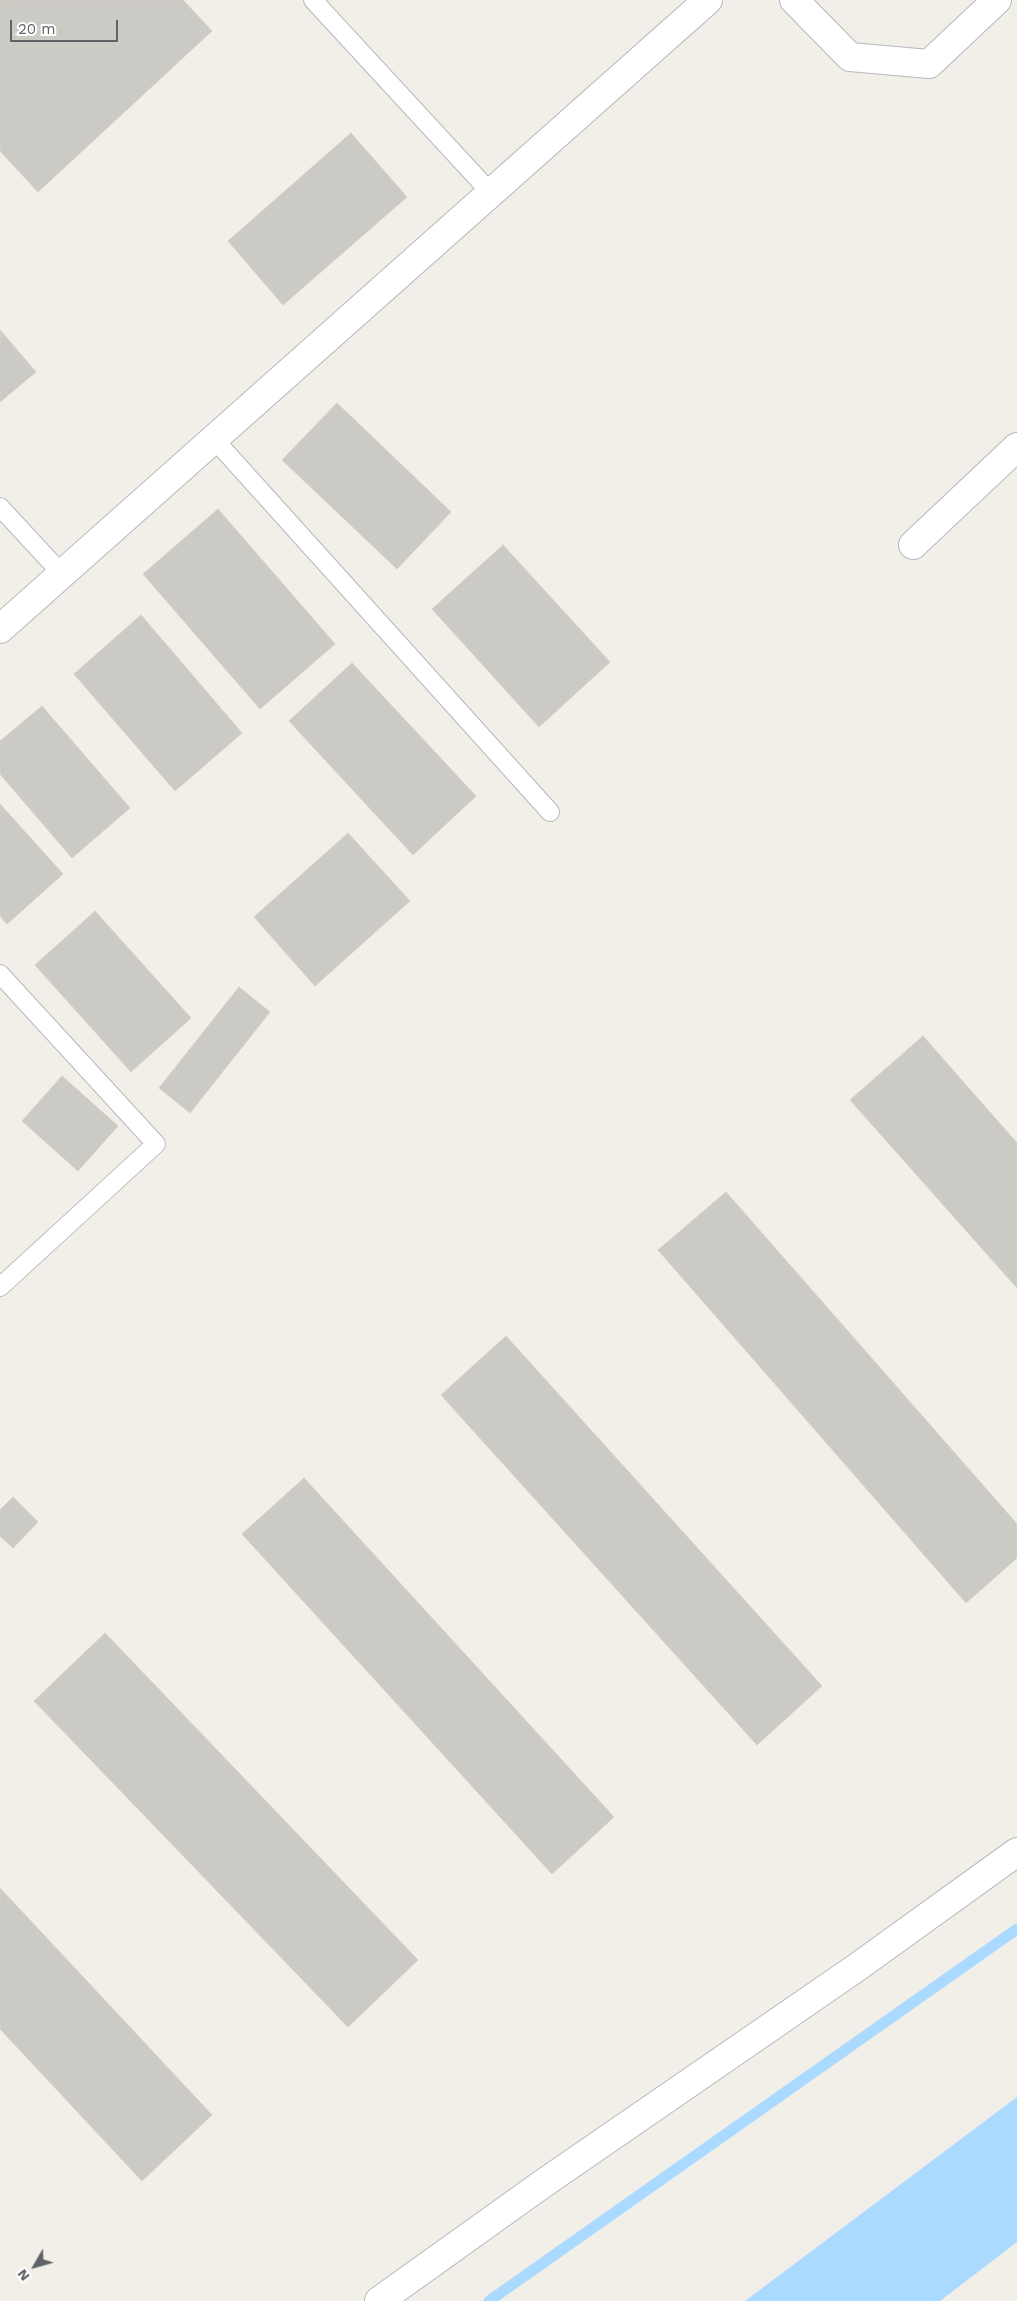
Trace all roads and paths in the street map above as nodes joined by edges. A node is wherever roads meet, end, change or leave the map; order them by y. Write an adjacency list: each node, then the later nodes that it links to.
1 (313, 0): 5 (lane)
2 (708, 0): 5 (street)
3 (794, 0): 4 (street)
4 (997, 0)
5 (491, 193): 6 (street)
6 (214, 439): 10 (street); 12 (lane)
7 (1017, 447): 9 (street)
8 (0, 507): 10 (lane)
9 (913, 545)
10 (62, 574): 11 (street)
11 (0, 629)
12 (550, 812)
13 (0, 974): 14 (lane)
14 (0, 1287)
15 (1017, 1852): 16 (street)
16 (378, 2301)

